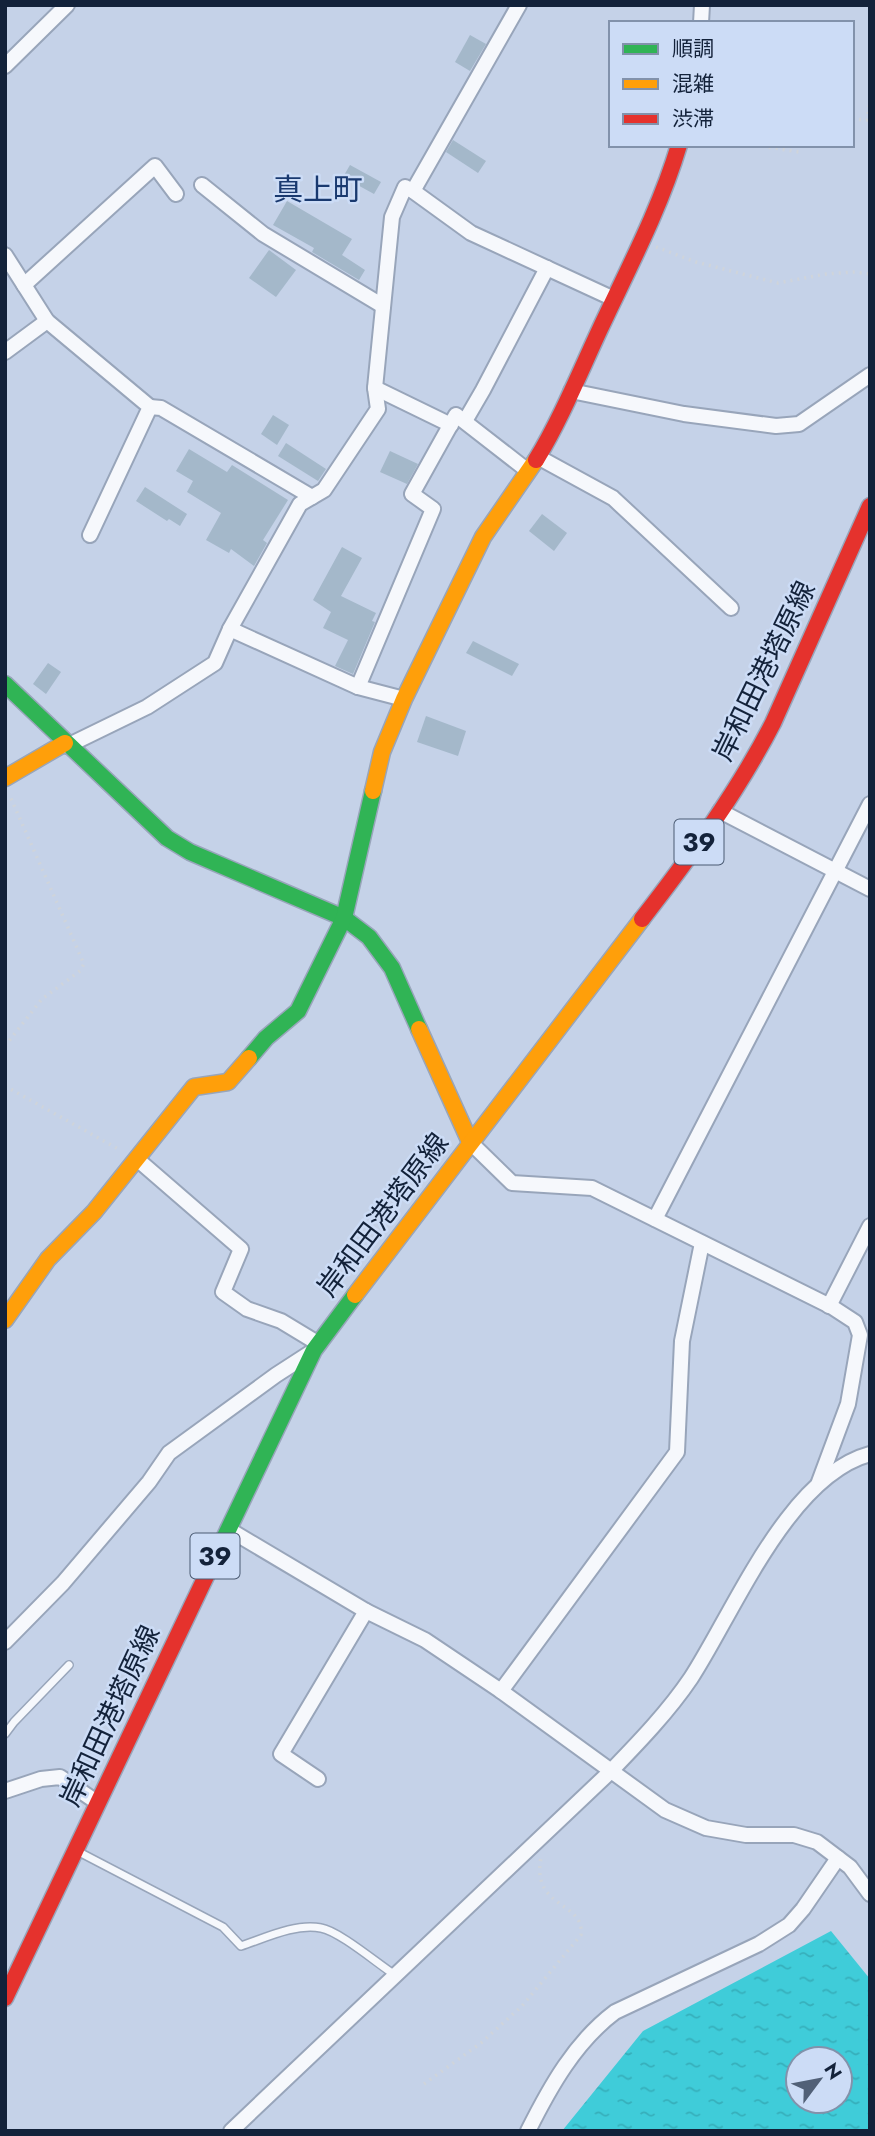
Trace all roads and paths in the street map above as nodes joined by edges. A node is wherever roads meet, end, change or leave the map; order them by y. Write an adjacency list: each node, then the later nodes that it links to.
1 (67, 5): 3 (street)
2 (519, 5): 10 (street)
3 (5, 66)
4 (870, 99): 5 (path)
5 (854, 119)
6 (678, 147): 12 (street)
7 (768, 147): 8 (path)
8 (800, 147)
9 (202, 185): 18 (street)
10 (413, 191): 14 (street); 18 (street)
11 (176, 194): 16 (street)
12 (641, 242): 15 (path); 17 (street)
13 (5, 255): 16 (street)
14 (547, 268): 17 (street); 25 (street)
15 (870, 274)
16 (24, 285): 19 (street)
17 (614, 299): 23 (street)
18 (383, 306): 22 (street)
19 (47, 321): 20 (street); 24 (street)
20 (5, 352)
21 (870, 375): 23 (street)
22 (374, 388): 25 (street); 28 (street)
23 (571, 391): 26 (street)
24 (150, 407): 28 (street); 30 (street)
25 (458, 423): 27 (street); 34 (street)
26 (538, 457): 27 (street); 31 (street)
27 (528, 471): 35 (street)
28 (312, 497): 32 (street)
29 (870, 506): 40 (street, 岸和田港塔原線 / 39)
30 (90, 535)
31 (731, 608)
32 (230, 629): 34 (street); 36 (street)
33 (5, 684): 36 (street)
34 (358, 687): 35 (street)
35 (404, 699): 43 (street)
36 (66, 744): 37 (street); 43 (street)
37 (5, 778)
38 (5, 786): 44 (path)
39 (870, 804): 41 (street)
40 (720, 811): 41 (street); 46 (street, 岸和田港塔原線 / 39)
41 (836, 872): 42 (street); 48 (street)
42 (870, 889)
43 (344, 918): 46 (street); 47 (street)
44 (5, 1046)
45 (5, 1086): 47 (path)
46 (470, 1142): 48 (street); 53 (street, 岸和田港塔原線 / 39)
47 (137, 1159): 52 (street); 53 (street)
48 (655, 1219): 50 (street)
49 (870, 1226): 51 (street)
50 (702, 1243): 51 (street); 60 (street)
51 (829, 1306): 55 (street)
52 (5, 1320)
53 (316, 1347): 56 (street, 岸和田港塔原線 / 39); 58 (street)
54 (870, 1454): 55 (street)
55 (817, 1487): 62 (street)
56 (228, 1529): 57 (street); 65 (street, 岸和田港塔原線 / 39)
57 (366, 1611): 60 (street); 63 (street)
58 (5, 1642)
59 (69, 1665): 61 (lane)
60 (501, 1691): 62 (street)
61 (5, 1734)
62 (611, 1771): 66 (street); 68 (street)
63 (318, 1779)
64 (5, 1791): 65 (street)
65 (98, 1803): 67 (street, 岸和田港塔原線 / 39)
66 (547, 1832): 70 (street); 72 (path)
67 (75, 1850): 70 (lane); 71 (street, 岸和田港塔原線 / 39)
68 (838, 1858): 69 (street); 74 (street)
69 (870, 1894)
70 (395, 1975): 73 (street)
71 (5, 1998)
72 (424, 2084)
73 (231, 2131)
74 (528, 2131)

